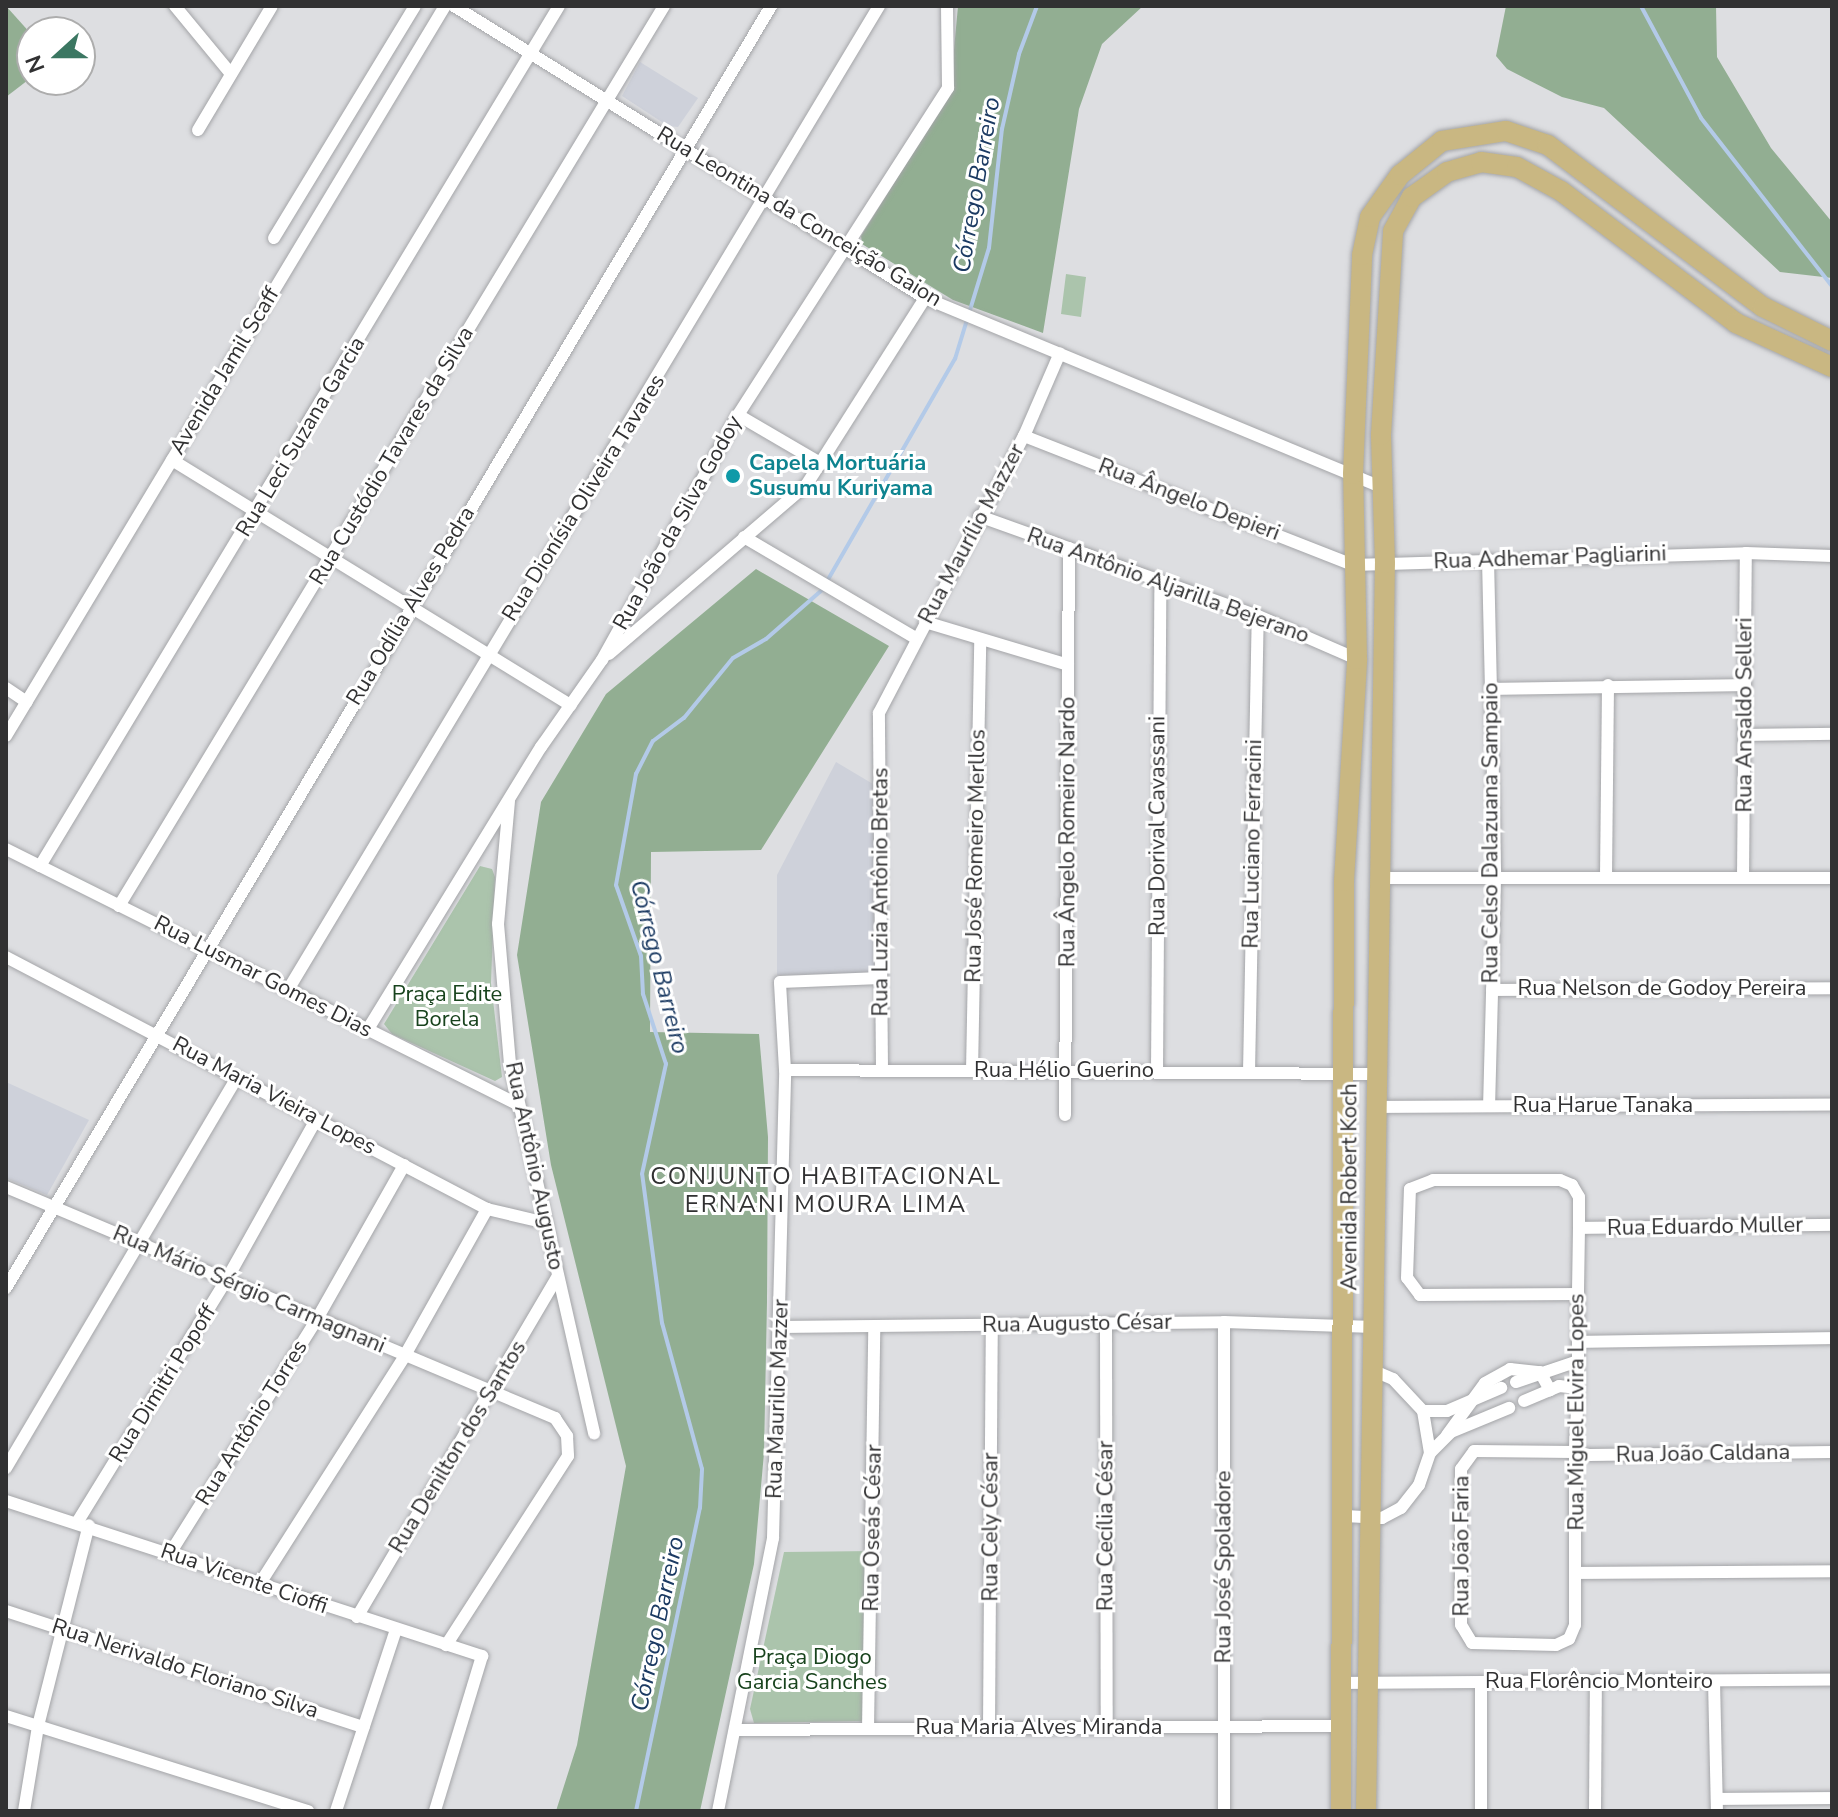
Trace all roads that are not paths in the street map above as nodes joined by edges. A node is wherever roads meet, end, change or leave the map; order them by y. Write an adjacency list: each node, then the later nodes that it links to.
1 (175, 6): 12 (street)
2 (272, 6): 12 (street)
3 (415, 6): 17 (street)
4 (445, 6): 18 (street, Avenida Jamil Scaff)
5 (454, 6): 11 (street, Rua Leontina da Conceição Gaion)
6 (559, 6): 11 (street, Rua Leci Suzana Garcia)
7 (664, 6): 13 (street, Rua Custódio Tavares da Silva)
8 (771, 6): 15 (street, Rua Odília Alves Pedra)
9 (879, 6): 16 (street, Rua Dionísia Oliveira Tavares)
10 (947, 6): 20 (street, Rua João da Silva Godoy)
11 (532, 54): 13 (street, Rua Leontina da Conceição Gaion); 31 (street, Rua Leci Suzana Garcia)
12 (231, 74): 14 (street)
13 (607, 100): 15 (street, Rua Leontina da Conceição Gaion); 37 (street, Rua Custódio Tavares da Silva)
14 (198, 130)
15 (687, 150): 16 (street, Rua Leontina da Conceição Gaion); 42 (street, Rua Odília Alves Pedra)
16 (767, 199): 20 (street, Rua Leontina da Conceição Gaion); 47 (street, Rua Dionísia Oliveira Tavares)
17 (291, 211): 18 (street); 19 (street)
18 (312, 227): 27 (street, Avenida Jamil Scaff)
19 (274, 238)
20 (843, 247): 21 (street, Rua Leontina da Conceição Gaion); 25 (street, Rua João da Silva Godoy)
21 (925, 298): 23 (street, Rua Leontina da Conceição Gaion); 28 (street)
22 (1832, 341): 29 (main road, Avenida Robert Koch)
23 (1060, 353): 26 (street, Rua Maurílio Mazzer); 29 (street, Rua Leontina da Conceição Gaion)
24 (1832, 367): 30 (main road, Avenida Robert Koch)
25 (738, 415): 28 (street); 49 (street, Rua João da Silva Godoy)
26 (1024, 436): 32 (street, Rua Maurílio Mazzer); 40 (street, Rua Ângelo Depieri)
27 (172, 460): 31 (street); 55 (street, Avenida Jamil Scaff)
28 (822, 464): 33 (street)
29 (1353, 474): 30 (street, Rua Leontina da Conceição Gaion); 40 (main road, Avenida Robert Koch)
30 (1382, 487): 39 (main road, Avenida Robert Koch)
31 (256, 511): 37 (street); 63 (street, Rua Leci Suzana Garcia)
32 (979, 516): 34 (street, Rua Antônio Aljarilla Bejerano); 44 (street, Rua Maurílio Mazzer)
33 (744, 537): 45 (street); 49 (street)
34 (1069, 548): 41 (street, Rua Antônio Aljarilla Bejerano); 50 (street, Rua Ângelo Romeiro Nardo)
35 (1746, 553): 36 (street, Rua Adhemar Pagliarini); 38 (street, Rua Adhemar Pagliarini); 52 (street, Rua Ansaldo Selleri)
36 (1832, 556)
37 (331, 557): 42 (street); 69 (street, Rua Custódio Tavares da Silva)
38 (1488, 559): 39 (street, Rua Adhemar Pagliarini); 54 (street, Rua Celso Dalazuana Sampaio)
39 (1385, 563): 40 (street, Rua Adhemar Pagliarini); 66 (main road, Avenida Robert Koch)
40 (1353, 565): 48 (main road, Avenida Robert Koch)
41 (1160, 581): 43 (street, Rua Antônio Aljarilla Bejerano); 82 (street, Rua Dorival Cavassani)
42 (411, 606): 47 (street); 70 (street, Rua Odília Alves Pedra)
43 (1258, 616): 48 (street, Rua Antônio Aljarilla Bejerano); 83 (street, Rua Luciano Ferracini)
44 (925, 622): 45 (street, Rua Maurílio Mazzer); 46 (street)
45 (917, 639): 57 (street, Rua Maurílio Mazzer)
46 (980, 641): 50 (street); 80 (street, Rua José Romeiro Merllos)
47 (488, 654): 56 (street); 74 (street, Rua Dionísia Oliveira Tavares)
48 (1357, 659): 84 (main road, Avenida Robert Koch)
49 (602, 660): 56 (street, Rua João da Silva Godoy)
50 (1068, 665): 81 (street, Rua Ângelo Romeiro Nardo)
51 (1608, 685): 52 (street); 54 (street); 64 (street)
52 (1745, 685): 59 (street, Rua Ansaldo Selleri)
53 (6, 688): 55 (street)
54 (1492, 689): 68 (street, Rua Celso Dalazuana Sampaio)
55 (27, 702): 60 (street, Avenida Jamil Scaff)
56 (571, 705): 61 (street, Rua João da Silva Godoy)
57 (879, 713): 72 (street, Rua Luzia Antônio Bretas)
58 (1832, 734): 59 (street)
59 (1745, 735): 65 (street, Rua Ansaldo Selleri)
60 (6, 736)
61 (510, 798): 76 (street, Rua João da Silva Godoy); 87 (street, Rua Antônio Augusto)
62 (6, 849): 63 (street, Rua Lusmar Gomes Dias)
63 (40, 866): 69 (street, Rua Lusmar Gomes Dias)
64 (1606, 877): 65 (street); 68 (street)
65 (1743, 877): 67 (street)
66 (1378, 878): 68 (street); 85 (main road, Avenida Robert Koch)
67 (1832, 878)
68 (1495, 879): 75 (street, Rua Celso Dalazuana Sampaio)
69 (119, 906): 70 (street, Rua Lusmar Gomes Dias)
70 (205, 948): 74 (street, Rua Lusmar Gomes Dias); 77 (street, Rua Odília Alves Pedra)
71 (6, 957): 77 (street, Rua Maria Vieira Lopes)
72 (881, 978): 78 (street, Rua Maurilio Mazzer); 79 (street, Rua Luzia Antônio Bretas)
73 (1832, 988): 75 (street, Rua Nelson de Godoy Pereira)
74 (288, 990): 76 (street, Rua Lusmar Gomes Dias)
75 (1492, 990): 89 (street, Rua Celso Dalazuana Sampaio)
76 (368, 1029): 87 (street, Rua Lusmar Gomes Dias)
77 (155, 1033): 86 (street, Rua Maria Vieira Lopes); 95 (street, Rua Odília Alves Pedra)
78 (785, 1070): 79 (street, Rua Hélio Guerino); 110 (street, Rua Maurilio Mazzer)
79 (882, 1070): 80 (street, Rua Hélio Guerino)
80 (972, 1071): 81 (street, Rua Hélio Guerino)
81 (1067, 1071): 82 (street, Rua Hélio Guerino); 91 (street, Rua Ângelo Romeiro Nardo)
82 (1157, 1072): 83 (street, Rua Hélio Guerino)
83 (1249, 1072): 84 (street, Rua Hélio Guerino)
84 (1343, 1073): 85 (street, Rua Hélio Guerino); 109 (main road, Avenida Robert Koch)
85 (1374, 1074): 90 (main road, Avenida Robert Koch)
86 (236, 1079): 92 (street, Rua Maria Vieira Lopes); 100 (street)
87 (519, 1105): 97 (street, Rua Antônio Augusto)
88 (1832, 1105): 89 (street, Rua Harue Tanaka)
89 (1489, 1106): 90 (street, Rua Harue Tanaka)
90 (1374, 1107): 112 (main road, Avenida Robert Koch)
91 (1065, 1115)
92 (316, 1120): 93 (street, Rua Maria Vieira Lopes); 102 (street, Rua Dimitri Popoff)
93 (404, 1165): 96 (street, Rua Maria Vieira Lopes); 105 (street, Rua Antônio Torres)
94 (6, 1187): 95 (street, Rua Mário Sérgio Carmagnani)
95 (55, 1208): 100 (street, Rua Mário Sérgio Carmagnani); 103 (street, Rua Odília Alves Pedra)
96 (487, 1209): 97 (street, Rua Maria Vieira Lopes); 115 (street)
97 (546, 1223): 101 (street, Rua Antônio Augusto)
98 (1832, 1225): 99 (street, Rua Eduardo Muller)
99 (1579, 1228): 104 (street, Rua Miguel Elvira Lopes); 104 (street, Rua Miguel Elvira Lopes)
100 (141, 1244): 102 (street, Rua Mário Sérgio Carmagnani); 134 (street)
101 (558, 1276): 123 (street, Rua Denilton dos Santos); 128 (street, Rua Antônio Augusto)
102 (227, 1279): 105 (street, Rua Mário Sérgio Carmagnani); 138 (street, Rua Dimitri Popoff)
103 (6, 1288)
104 (1578, 1294): 114 (street, Rua Miguel Elvira Lopes)
105 (317, 1319): 115 (street, Rua Mário Sérgio Carmagnani); 139 (street, Rua Antônio Torres)
106 (1224, 1322): 107 (street, Rua Augusto César); 109 (street, Rua Augusto César); 159 (street, Rua José Spoladore)
107 (1106, 1324): 108 (street, Rua Augusto César); 161 (street, Rua Cecília César)
108 (992, 1325): 111 (street, Rua Augusto César); 160 (street, Rua Cely César)
109 (1342, 1325): 112 (street, Rua Augusto César); 136 (main road, Avenida Robert Koch)
110 (780, 1327): 111 (street, Rua Augusto César); 163 (street, Rua Maurilio Mazzer)
111 (874, 1327): 162 (street, Rua Oseás César)
112 (1374, 1327): 117 (main road, Avenida Robert Koch)
113 (1832, 1338): 114 (street)
114 (1578, 1342): 116 (street, Rua Miguel Elvira Lopes)
115 (404, 1357): 123 (street, Rua Mário Sérgio Carmagnani); 142 (street)
116 (1578, 1361): 118 (street); 121 (street, Rua Miguel Elvira Lopes)
117 (1374, 1371): 127 (street); 137 (main road, Avenida Robert Koch)
118 (1540, 1372): 119 (street); 122 (street); 125 (street)
119 (1516, 1382)
120 (1501, 1388): 125 (street)
121 (1578, 1388): 122 (street); 130 (street, Rua Miguel Elvira Lopes)
122 (1550, 1390): 124 (street)
123 (491, 1394): 144 (street, Rua Denilton dos Santos); 148 (street, Rua Mário Sérgio Carmagnani)
124 (1524, 1401)
125 (1467, 1403): 127 (street); 129 (street)
126 (1509, 1408): 129 (street)
127 (1423, 1411): 132 (street)
128 (594, 1434)
129 (1447, 1435): 132 (street)
130 (1575, 1452): 131 (street, Rua João Caldana); 133 (street, Rua João Caldana); 141 (street, Rua Miguel Elvira Lopes)
131 (1832, 1452)
132 (1430, 1453): 137 (street)
133 (1468, 1454): 147 (street, Rua João Faria)
134 (6, 1468)
135 (6, 1501): 138 (street, Rua Vicente Cioffi)
136 (1345, 1516): 137 (street); 152 (main road, Avenida Robert Koch)
137 (1372, 1519): 154 (main road, Avenida Robert Koch)
138 (83, 1523): 139 (street, Rua Vicente Cioffi); 145 (street, Rua Dimitri Popoff)
139 (169, 1555): 142 (street, Rua Vicente Cioffi)
140 (1832, 1571): 141 (street)
141 (1577, 1573): 147 (street, Rua Miguel Elvira Lopes)
142 (259, 1585): 144 (street, Rua Vicente Cioffi)
143 (6, 1611): 145 (street, Rua Nerivaldo Floriano Silva)
144 (357, 1617): 146 (street, Rua Vicente Cioffi)
145 (61, 1628): 156 (street, Rua Dimitri Popoff); 158 (street, Rua Nerivaldo Floriano Silva)
146 (396, 1630): 148 (street, Rua Vicente Cioffi); 158 (street)
147 (1569, 1639)
148 (446, 1645): 169 (street, Rua Vicente Cioffi)
149 (1832, 1680): 151 (street, Rua Florêncio Monteiro)
150 (1596, 1681): 151 (street, Rua Florêncio Monteiro); 153 (street, Rua Florêncio Monteiro); 175 (street)
151 (1714, 1681): 165 (street)
152 (1342, 1683): 154 (street, Rua Florêncio Monteiro); 157 (main road, Avenida Robert Koch)
153 (1481, 1683): 154 (street, Rua Florêncio Monteiro); 174 (street)
154 (1366, 1684): 173 (main road, Avenida Robert Koch)
155 (6, 1716): 156 (street)
156 (38, 1726): 166 (street, Rua Dimitri Popoff); 167 (street)
157 (1341, 1726): 159 (street, Rua Maria Alves Miranda); 172 (main road, Avenida Robert Koch)
158 (364, 1727): 168 (street)
159 (1224, 1727): 161 (street, Rua Maria Alves Miranda); 171 (street, Rua José Spoladore)
160 (989, 1728): 161 (street, Rua Maria Alves Miranda); 162 (street, Rua Maria Alves Miranda)
161 (1107, 1728)
162 (868, 1729): 163 (street, Rua Maria Alves Miranda)
163 (736, 1730): 170 (street, Rua Maurilio Mazzer)
164 (1832, 1798): 165 (street)
165 (1717, 1805)
166 (24, 1811)
167 (308, 1811)
168 (336, 1811)
169 (435, 1811)
170 (718, 1811)
171 (1224, 1811)
172 (1341, 1811)
173 (1366, 1811)
174 (1481, 1811)
175 (1595, 1811)

